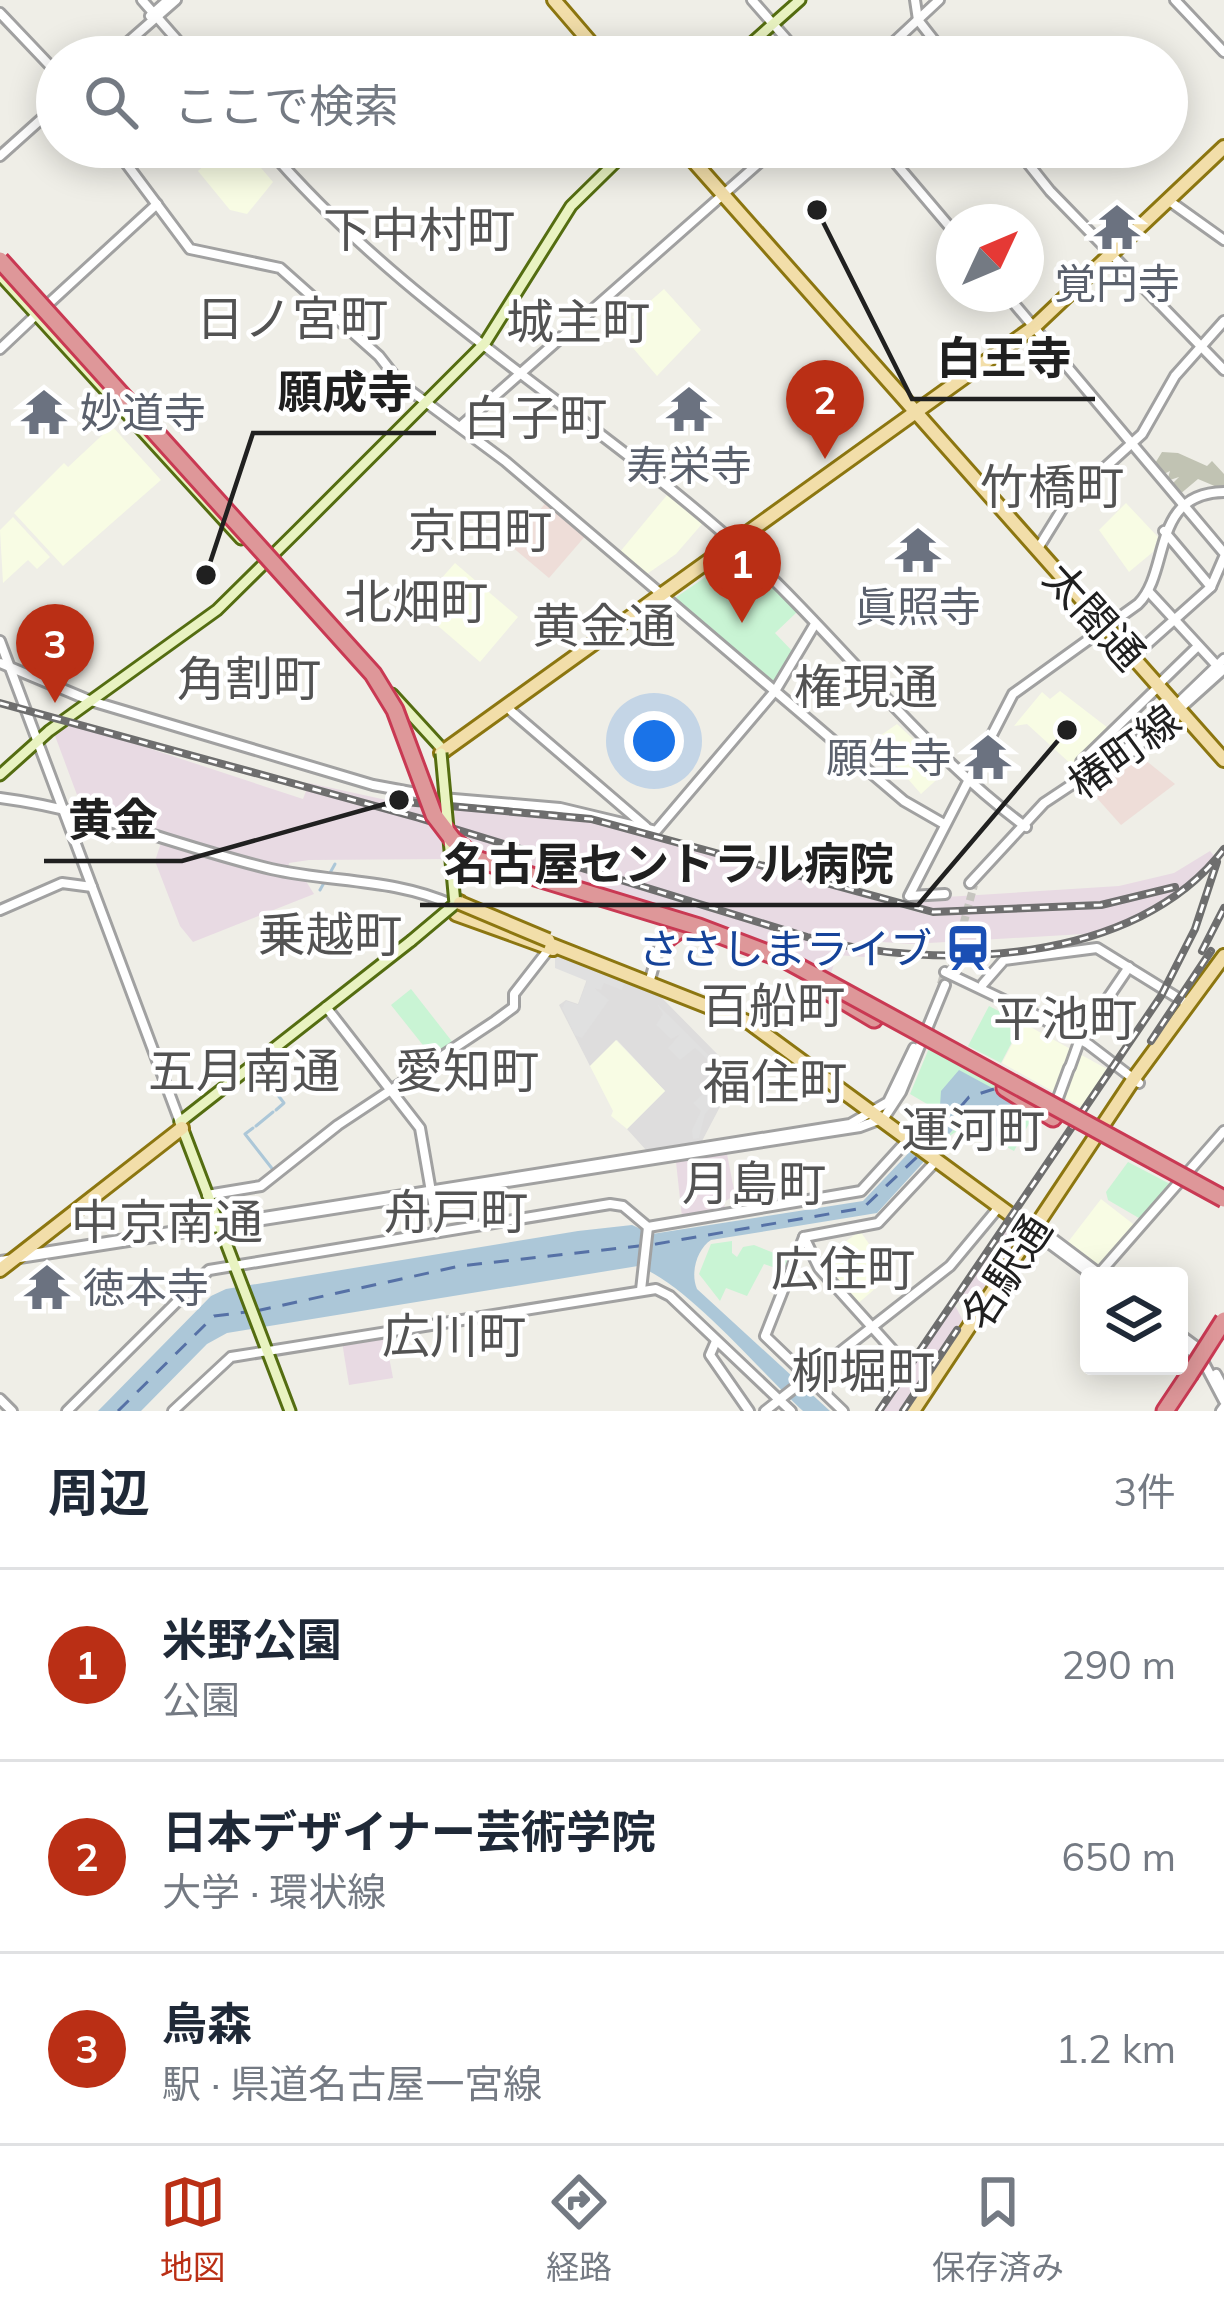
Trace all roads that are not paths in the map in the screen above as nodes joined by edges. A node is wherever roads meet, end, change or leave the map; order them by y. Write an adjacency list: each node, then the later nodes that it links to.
1 (142, 0): 10 (street)
2 (172, 0): 10 (street)
3 (557, 0): 15 (main road)
4 (752, 0): 12 (street)
5 (800, 0): 12 (main road)
6 (915, 0): 11 (street)
7 (939, 0): 11 (street)
8 (1175, 0): 21 (street)
9 (0, 13): 20 (street)
10 (156, 15): 13 (street); 14 (street)
11 (918, 20): 18 (street); 19 (street)
12 (773, 24): 16 (main road); 17 (street)
13 (132, 36)
14 (174, 36)
15 (589, 36)
16 (760, 36)
17 (784, 36)
18 (901, 36)
19 (931, 36)
20 (36, 51)
21 (1224, 52)
22 (36, 121): 24 (street)
23 (1224, 151): 33 (main road)
24 (0, 153)
25 (130, 168): 34 (street)
26 (288, 168): 43 (street)
27 (611, 168): 43 (main road)
28 (702, 168): 32 (main road, 太閤通)
29 (754, 168): 32 (street)
30 (900, 168): 35 (street)
31 (1034, 168): 37 (street)
32 (725, 194): 47 (street); 50 (main road, 太閤通)
33 (1171, 201): 36 (street); 37 (main road)
34 (157, 204): 40 (street); 49 (street)
35 (936, 211)
36 (1224, 240)
37 (1114, 256): 42 (main road); 44 (street)
38 (0, 266): 40 (highway, bridge); 46 (highway, bridge); 104 (highway, bridge)
39 (1021, 312): 42 (street)
40 (41, 313): 45 (street); 46 (main road); 55 (main road); 55 (highway, bridge); 104 (highway, bridge)
41 (1224, 321): 44 (street)
42 (1036, 330): 50 (main road); 52 (street)
43 (484, 343): 47 (street); 49 (main road)
44 (1201, 346): 48 (street); 52 (street)
45 (0, 349)
46 (99, 365): 60 (main road)
47 (520, 372): 51 (street); 57 (street)
48 (1224, 374)
49 (427, 401): 51 (street); 60 (main road)
50 (917, 415): 57 (main road); 58 (main road, 太閤通)
51 (462, 425): 63 (street)
52 (1131, 444): 54 (street); 58 (street)
53 (1224, 492): 54 (street)
54 (1185, 508): 56 (street); 59 (street)
55 (234, 531): 60 (main road)
56 (1164, 531): 61 (street); 62 (street)
57 (735, 544): 63 (main road); 65 (street)
58 (1038, 549): 66 (main road, 太閤通)
59 (1224, 555): 61 (street)
60 (268, 560): 74 (main road); 79 (main road)
61 (1211, 587): 64 (street)
62 (1149, 592): 64 (street); 66 (street)
63 (663, 596): 73 (street); 79 (main road)
64 (1174, 620): 68 (street); 69 (street)
65 (814, 624): 73 (street); 82 (street)
66 (1107, 625): 69 (main road, 太閤通); 72 (main road, 太閤通); 82 (street)
67 (0, 640): 70 (street)
68 (1198, 646): 71 (street); 72 (street)
69 (1137, 653): 72 (main road, 太閤通)
70 (5, 664): 74 (street); 77 (street)
71 (1222, 666): 75 (street, 椿町線)
72 (1160, 683): 75 (main road, 太閤通); 83 (street)
73 (775, 691): 86 (street); 88 (street)
74 (91, 700): 77 (main road); 88 (street)
75 (1181, 707): 78 (main road, 太閤通); 80 (main road, 太閤通); 83 (street, 椿町線)
76 (511, 711): 88 (street)
77 (38, 740): 81 (main road); 85 (street)
78 (1224, 748)
79 (444, 752): 92 (main road, bridge)
80 (1224, 760)
81 (0, 775)
82 (965, 778): 86 (street); 87 (street)
83 (1081, 780): 87 (street, 椿町線)
84 (0, 798): 85 (street)
85 (62, 807): 90 (street); 92 (street)
86 (944, 824): 91 (street)
87 (1024, 825): 89 (street, 椿町線)
88 (646, 827)
89 (972, 884)
90 (93, 887): 94 (street); 110 (street)
91 (945, 894)
92 (459, 907): 96 (main road, bridge); 103 (main road, bridge)
93 (606, 908): 95 (street, bridge)
94 (0, 910)
95 (666, 930): 100 (street); 104 (highway, bridge)
96 (554, 945): 100 (main road); 107 (street)
97 (1224, 956): 102 (main road, 名駅通)
98 (1224, 965): 106 (main road, 名駅通)
99 (1129, 967): 101 (street); 102 (street); 105 (street)
100 (650, 981): 108 (main road)
101 (982, 984)
102 (1186, 1003): 106 (main road, 名駅通)
103 (328, 1010): 107 (street); 110 (main road)
104 (924, 1041): 116 (highway, bridge)
105 (1079, 1041): 106 (street); 108 (street); 109 (street)
106 (1138, 1078): 120 (main road, 名駅通)
107 (391, 1090): 114 (street); 115 (street)
108 (881, 1114): 112 (main road); 114 (street)
109 (1052, 1115)
110 (181, 1125): 115 (main road); 123 (main road)
111 (1224, 1131): 126 (street)
112 (914, 1138): 113 (main road); 119 (street)
113 (934, 1155): 117 (main road); 120 (main road); 122 (street)
114 (431, 1193): 118 (street); 121 (street)
115 (207, 1195): 118 (main road)
116 (1224, 1200)
117 (999, 1206): 120 (main road); 129 (street)
118 (219, 1227): 123 (street); 124 (main road)
119 (647, 1230): 121 (street); 127 (street)
120 (1037, 1231): 125 (street); 148 (main road, 名駅通)
121 (438, 1232): 124 (street)
122 (803, 1238): 129 (street); 135 (street)
123 (6, 1261)
124 (233, 1265): 132 (main road); 141 (street)
125 (1087, 1267)
126 (1105, 1267)
127 (640, 1290): 130 (street); 132 (street)
128 (1224, 1325): 133 (main road); 149 (highway, bridge)
129 (871, 1328): 134 (street); 135 (street)
130 (716, 1341): 137 (street); 144 (street)
131 (1188, 1344): 133 (street)
132 (266, 1351): 142 (street); 143 (main road)
133 (1202, 1356): 136 (street); 139 (street); 149 (main road)
134 (899, 1357)
135 (805, 1380): 137 (street); 147 (street)
136 (1224, 1390)
137 (782, 1397): 145 (street); 146 (street)
138 (0, 1399): 140 (street)
139 (1223, 1406)
140 (13, 1411)
141 (67, 1411)
142 (173, 1411)
143 (290, 1411)
144 (749, 1411)
145 (765, 1411)
146 (791, 1411)
147 (843, 1411)
148 (916, 1411)
149 (1164, 1411)

